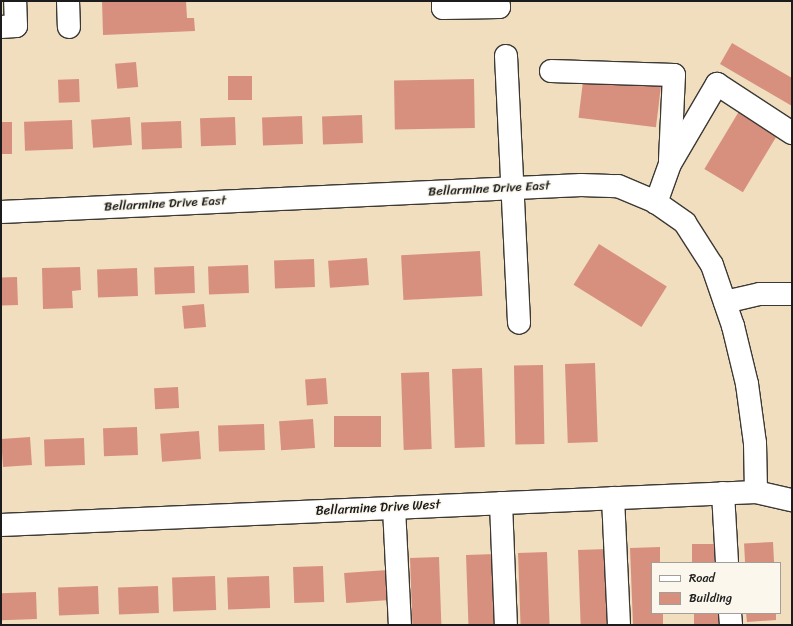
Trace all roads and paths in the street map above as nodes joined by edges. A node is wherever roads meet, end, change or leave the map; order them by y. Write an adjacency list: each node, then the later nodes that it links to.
1 (15, 1): 5 (street)
2 (68, 1): 6 (street)
3 (443, 1): 4 (street)
4 (498, 1)
5 (1, 27)
6 (69, 27)
7 (506, 56): 11 (street)
8 (551, 71): 10 (street)
9 (792, 133): 10 (street)
10 (670, 164): 12 (street)
11 (511, 188): 12 (street, Bellarmine Drive East); 13 (street, Bellarmine Drive East); 16 (street)
12 (656, 203): 15 (street, Bellarmine Drive East)
13 (1, 212)
14 (792, 294): 15 (street)
15 (725, 302): 17 (street, Bellarmine Drive East)
16 (519, 323)
17 (756, 492): 18 (street, Bellarmine Drive West); 20 (street, Bellarmine Drive West)
18 (723, 493): 19 (street, Bellarmine Drive West); 24 (street)
19 (613, 498): 21 (street, Bellarmine Drive West); 28 (street)
20 (792, 500)
21 (501, 503): 22 (street, Bellarmine Drive West); 27 (street)
22 (394, 508): 23 (street, Bellarmine Drive West); 26 (street)
23 (1, 525)
24 (727, 562)
25 (730, 614): 29 (street)
26 (400, 625)
27 (506, 625)
28 (619, 625)
29 (731, 625)

